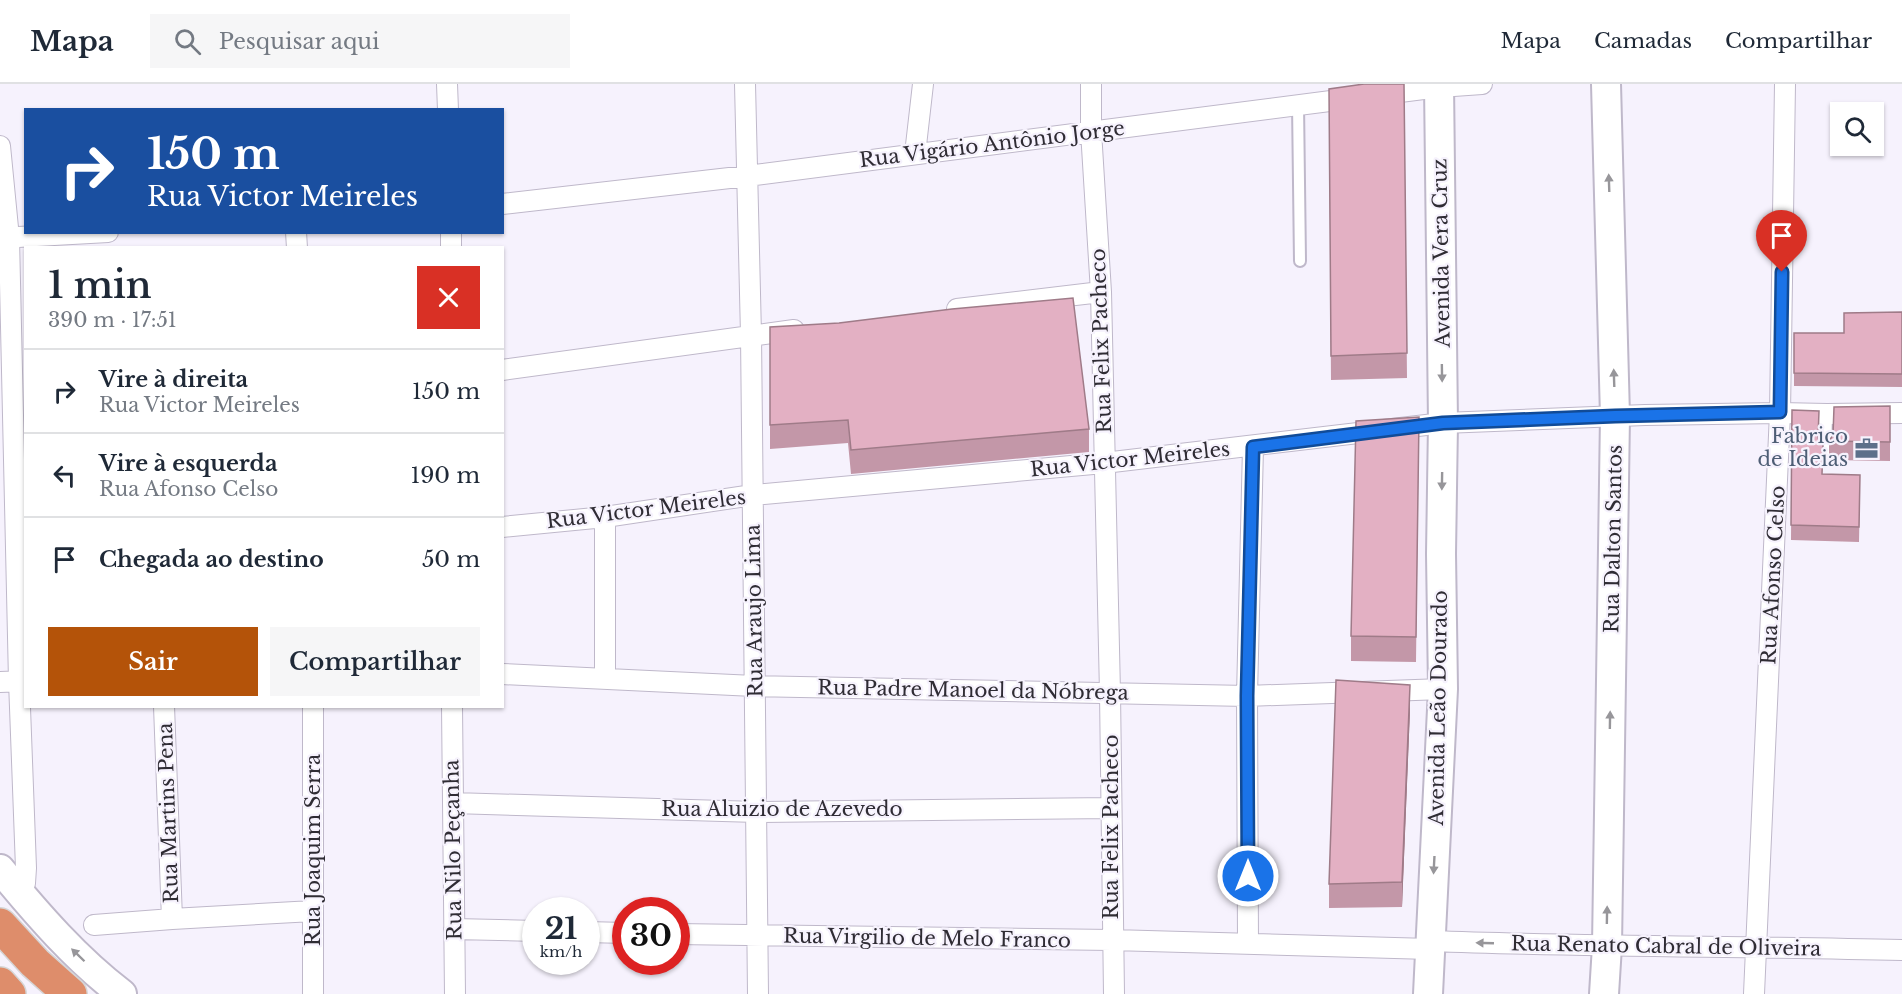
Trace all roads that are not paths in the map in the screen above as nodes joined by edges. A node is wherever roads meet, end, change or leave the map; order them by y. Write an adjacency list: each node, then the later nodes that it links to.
1 (447, 84): 10 (street)
2 (745, 84): 14 (street, Rua Araujo Lima)
3 (923, 84): 13 (street)
4 (1090, 84): 11 (street, Rua Felix Pacheco)
5 (1482, 84): 8 (street, Rua Vigário Antônio Jorge)
6 (1606, 84): 28 (main road, Rua Dalton Santos, one-way to 6)
7 (1785, 84): 25 (street, Rua Afonso Celso)
8 (1439, 85): 9 (street, Rua Vigário Antônio Jorge); 29 (main road, Avenida Vera Cruz, one-way to 29)
9 (1298, 104): 11 (street, Rua Vigário Antônio Jorge); 18 (lane)
10 (448, 108)
11 (1091, 131): 13 (street, Rua Vigário Antônio Jorge); 19 (street, Rua Felix Pacheco)
12 (0, 146): 17 (street)
13 (915, 154): 14 (street, Rua Vigário Antônio Jorge)
14 (747, 176): 15 (street, Rua Vigário Antônio Jorge); 22 (street, Rua Araujo Lima)
15 (504, 204)
16 (73, 234): 17 (street)
17 (4, 238): 24 (street)
18 (1300, 261)
19 (1101, 292): 20 (street); 32 (street, Rua Felix Pacheco)
20 (938, 312)
21 (809, 328): 22 (street)
22 (751, 335): 23 (street); 33 (street, Rua Araujo Lima)
23 (504, 370)
24 (13, 402): 38 (street)
25 (1780, 412): 27 (street, Rua Victor Meireles); 28 (street, Rua Victor Meireles); 63 (street, Rua Afonso Celso)
26 (1902, 413): 27 (street, Rua Victor Meireles)
27 (1827, 414): 31 (lane)
28 (1615, 416): 29 (street, Rua Victor Meireles); 62 (main road, Rua Dalton Santos, one-way to 28)
29 (1443, 423): 30 (street, Rua Victor Meireles); 40 (main road, Avenida Leão Dourado, one-way to 40)
30 (1253, 447): 32 (street, Rua Victor Meireles); 42 (street)
31 (1826, 453)
32 (1104, 463): 33 (street, Rua Victor Meireles); 41 (street, Rua Felix Pacheco)
33 (753, 495): 34 (street, Rua Victor Meireles); 39 (street, Rua Araujo Lima)
34 (605, 517): 35 (street, Rua Victor Meireles); 37 (street)
35 (504, 527)
36 (504, 674): 37 (street, Rua Padre Manoel da Nóbrega)
37 (605, 678): 39 (street, Rua Padre Manoel da Nóbrega)
38 (15, 681): 50 (street)
39 (754, 686): 41 (street, Rua Padre Manoel da Nóbrega); 48 (street, Rua Araujo Lima)
40 (1443, 690): 42 (street, Rua Padre Manoel da Nóbrega); 61 (main road, Avenida Leão Dourado, one-way to 61)
41 (1110, 693): 42 (street, Rua Padre Manoel da Nóbrega); 47 (street, Rua Felix Pacheco)
42 (1247, 696): 60 (street)
43 (164, 708): 52 (street, Rua Martins Pena)
44 (313, 708): 51 (street, Rua Joaquim Serra)
45 (452, 708): 46 (street, Rua Nilo Peçanha)
46 (453, 803): 48 (street, Rua Aluizio de Azevedo); 55 (street, Rua Nilo Peçanha)
47 (1111, 808): 48 (street, Rua Aluizio de Azevedo); 59 (street, Rua Felix Pacheco)
48 (757, 812): 58 (street, Rua Araujo Lima)
49 (0, 870): 50 (main road)
50 (20, 894): 68 (main road, one-way to 50)
51 (313, 911): 52 (street); 69 (street, Rua Joaquim Serra)
52 (172, 919): 53 (street)
53 (94, 925)
54 (0, 926): 67 (highway)
55 (454, 929): 56 (street); 70 (street, Rua Nilo Peçanha)
56 (522, 931)
57 (690, 934): 58 (street, Rua Virgilio de Melo Franco)
58 (758, 936): 59 (street, Rua Virgilio de Melo Franco); 71 (street, Rua Araujo Lima)
59 (1112, 940): 60 (street, Rua Virgilio de Melo Franco); 72 (street, Rua Felix Pacheco)
60 (1248, 944): 61 (street, Rua Virgilio de Melo Franco)
61 (1430, 945): 62 (street, Rua Renato Cabral de Oliveira, one-way to 61); 73 (main road, Avenida Leão Dourado)
62 (1607, 946): 63 (street, Rua Renato Cabral de Oliveira); 74 (main road, Rua Dalton Santos)
63 (1756, 947): 64 (street, Rua Renato Cabral de Oliveira); 75 (street, Rua Afonso Celso)
64 (1902, 950)
65 (0, 984): 66 (highway)
66 (9, 994)
67 (70, 994)
68 (122, 994)
69 (314, 994)
70 (455, 994)
71 (758, 994)
72 (1113, 994)
73 (1428, 994)
74 (1604, 994)
75 (1754, 994)

